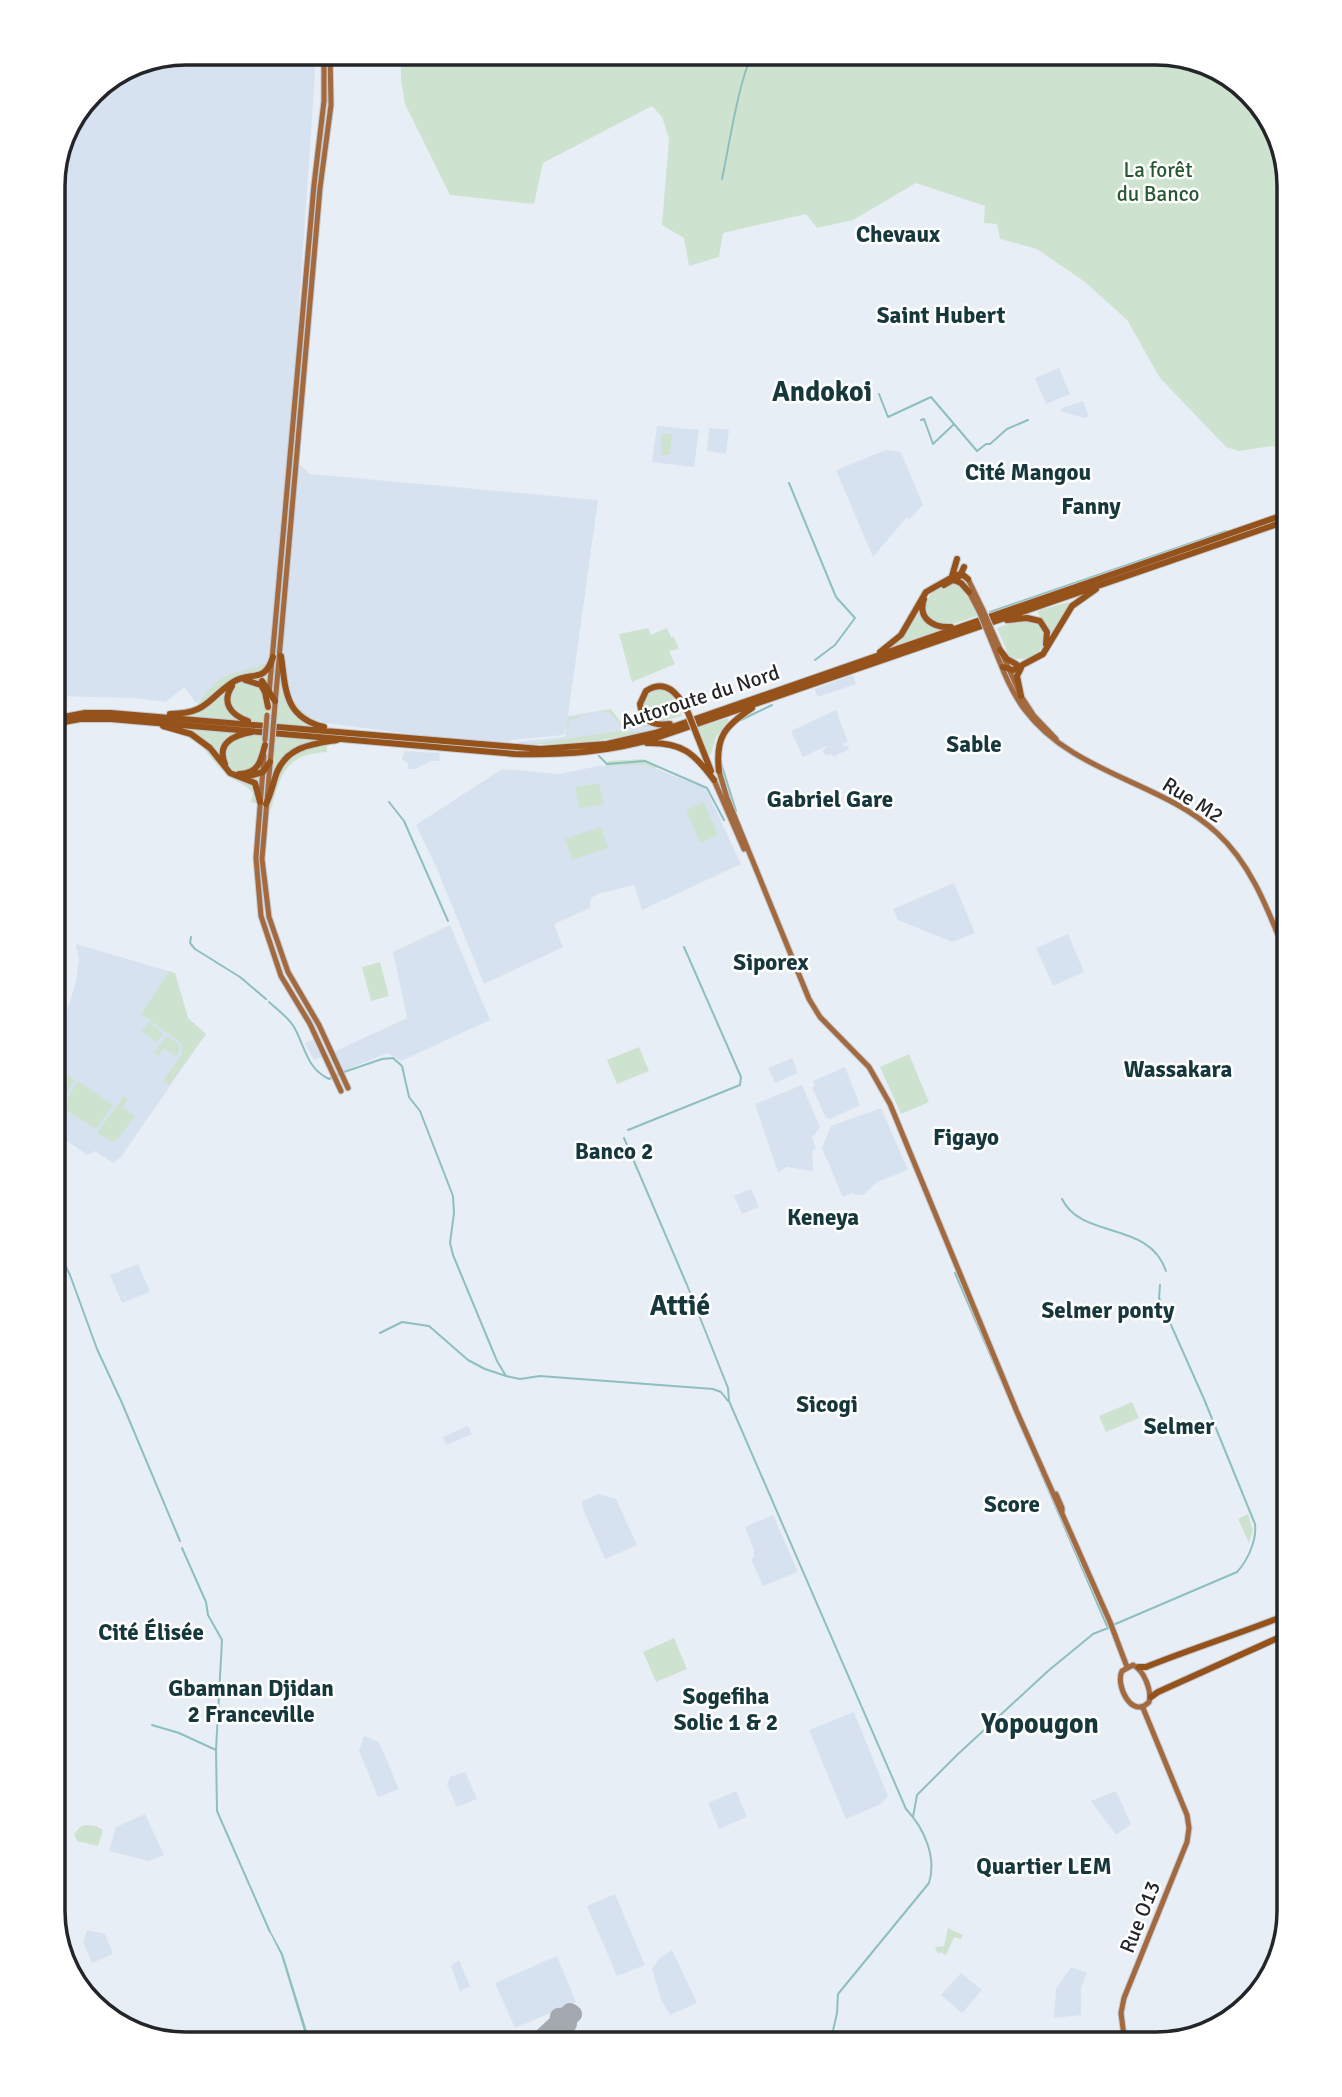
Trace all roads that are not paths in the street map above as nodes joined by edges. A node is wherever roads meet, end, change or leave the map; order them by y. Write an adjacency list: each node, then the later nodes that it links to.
1 (324, 65): 15 (main road)
2 (330, 65): 15 (main road)
3 (1277, 517): 12 (highway, Autoroute du Nord)
4 (1277, 524): 8 (highway, Autoroute du Nord)
5 (957, 559): 7 (highway)
6 (965, 573): 7 (highway); 10 (main road)
7 (953, 578): 9 (highway); 12 (highway); 16 (highway)
8 (1105, 582): 11 (highway, Autoroute du Nord); 18 (highway)
9 (970, 592): 10 (main road)
10 (981, 611): 13 (main road, bridge)
11 (995, 621): 17 (highway); 24 (highway, Autoroute du Nord)
12 (960, 626): 16 (highway, Autoroute du Nord)
13 (990, 632): 14 (main road); 19 (main road)
14 (1000, 649): 17 (highway); 19 (main road)
15 (277, 657): 20 (highway); 21 (main road); 23 (main road); 31 (highway)
16 (873, 657): 29 (highway, Autoroute du Nord)
17 (1016, 664): 19 (highway)
18 (1027, 664): 19 (highway); 22 (highway)
19 (1006, 672): 22 (main road); 33 (main road)
20 (251, 677): 21 (highway); 27 (highway)
21 (270, 690): 23 (highway); 25 (main road)
22 (1021, 696): 33 (main road)
23 (275, 701): 26 (main road)
24 (760, 703): 34 (highway, Autoroute du Nord); 36 (highway)
25 (268, 707): 26 (main road); 30 (highway)
26 (271, 715): 32 (main road, bridge)
27 (142, 718): 28 (highway, Autoroute du Nord); 30 (highway, Autoroute du Nord); 38 (highway)
28 (65, 719)
29 (686, 721): 31 (highway, Autoroute du Nord); 39 (highway, bridge)
30 (261, 728): 31 (highway, Autoroute du Nord); 32 (highway)
31 (351, 736): 34 (highway, Autoroute du Nord); 40 (highway)
32 (267, 742): 35 (main road); 37 (main road)
33 (1058, 742): 42 (main road, Rue M2)
34 (638, 744): 39 (highway)
35 (270, 762): 37 (highway); 40 (main road)
36 (719, 771): 41 (main road)
37 (263, 772): 38 (highway); 40 (main road)
38 (244, 777): 40 (highway)
39 (714, 780): 41 (main road)
40 (263, 803): 43 (main road)
41 (765, 894): 44 (main road)
42 (1277, 933)
43 (344, 1089)
44 (1017, 1408): 45 (main road); 45 (main road)
45 (1062, 1514): 48 (main road)
46 (1277, 1619): 49 (highway)
47 (1277, 1638): 50 (highway)
48 (1127, 1667): 49 (main road); 51 (main road, Rue O13)
49 (1139, 1667): 50 (main road)
50 (1151, 1697): 51 (main road)
51 (1143, 1708): 52 (main road, Rue O13)
52 (1124, 2032)

